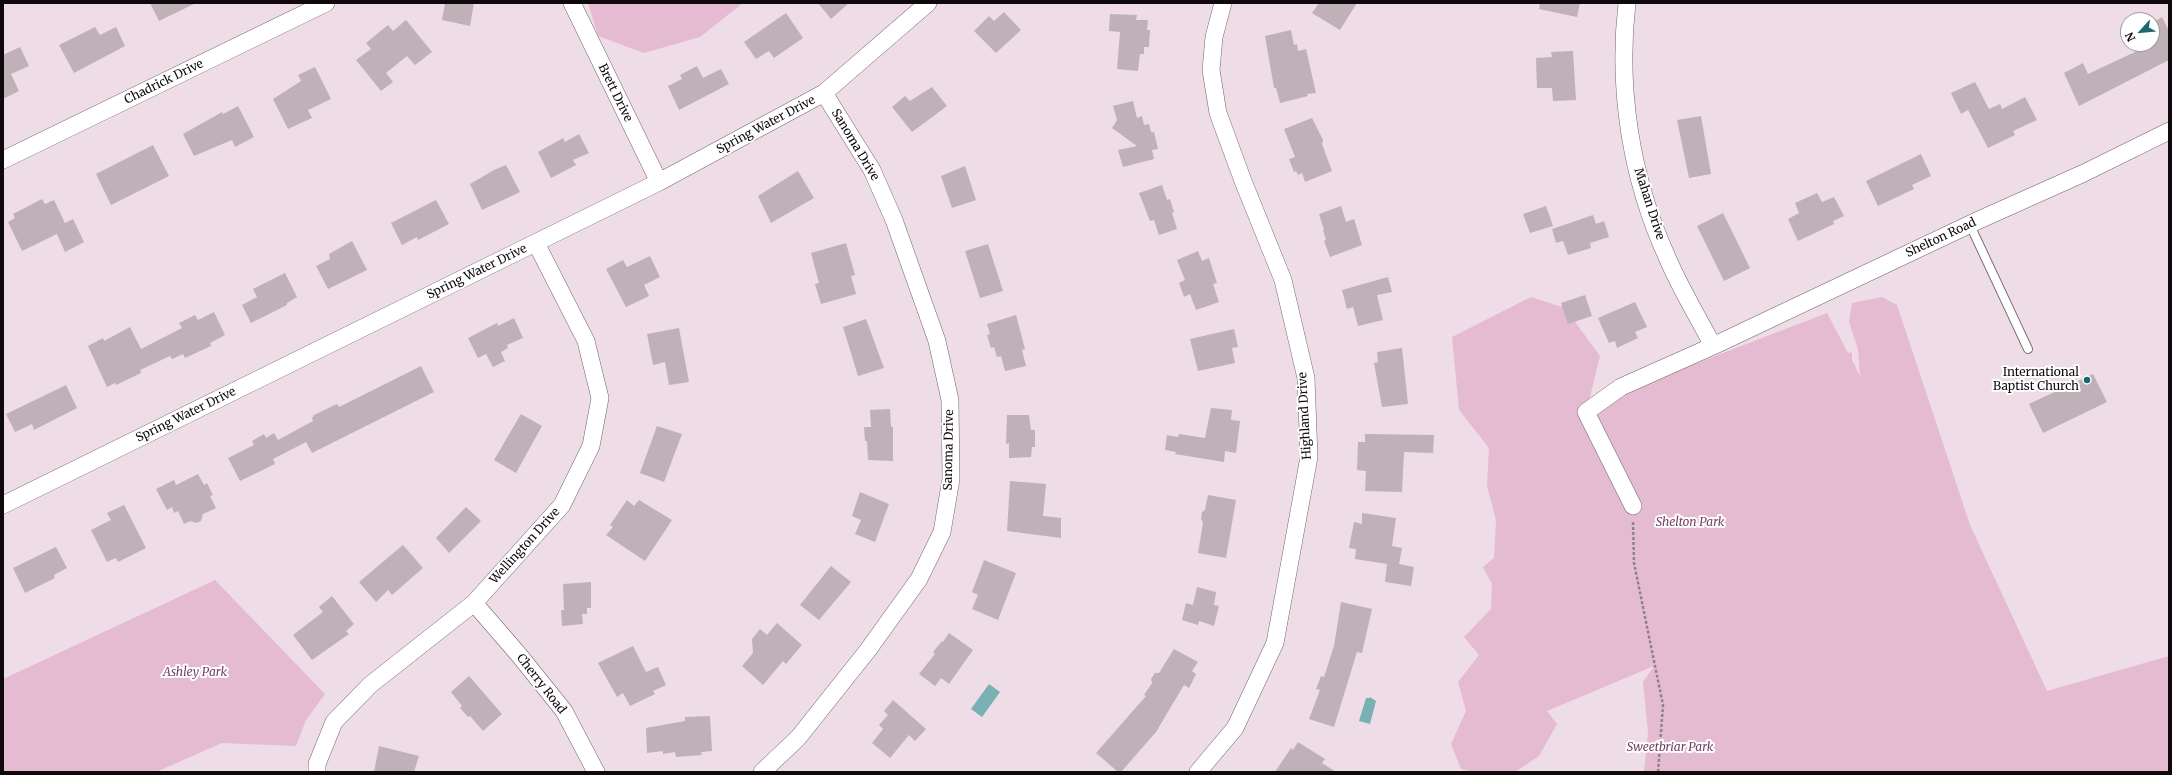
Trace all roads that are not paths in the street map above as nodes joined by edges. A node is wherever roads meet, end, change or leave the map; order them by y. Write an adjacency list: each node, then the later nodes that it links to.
1 (326, 3): 8 (street, Chadrick Drive)
2 (572, 3): 9 (street, Brett Drive)
3 (928, 3): 6 (street, Spring Water Drive)
4 (1223, 3): 20 (street, Highland Drive)
5 (1627, 3): 12 (street, Mahan Drive)
6 (824, 94): 9 (street, Spring Water Drive); 19 (street, Sanoma Drive)
7 (2169, 131): 10 (street, Shelton Road)
8 (3, 160)
9 (659, 182): 11 (street, Spring Water Drive)
10 (1970, 225): 12 (street, Shelton Road); 13 (lane)
11 (536, 242): 14 (street, Spring Water Drive); 16 (street, Wellington Drive)
12 (1713, 346): 15 (street, Shelton Road)
13 (2028, 349)
14 (3, 505)
15 (1632, 506)
16 (474, 604): 17 (street, Wellington Drive); 18 (street, Cherry Road)
17 (317, 772)
18 (596, 772)
19 (762, 772)
20 (1198, 772)

